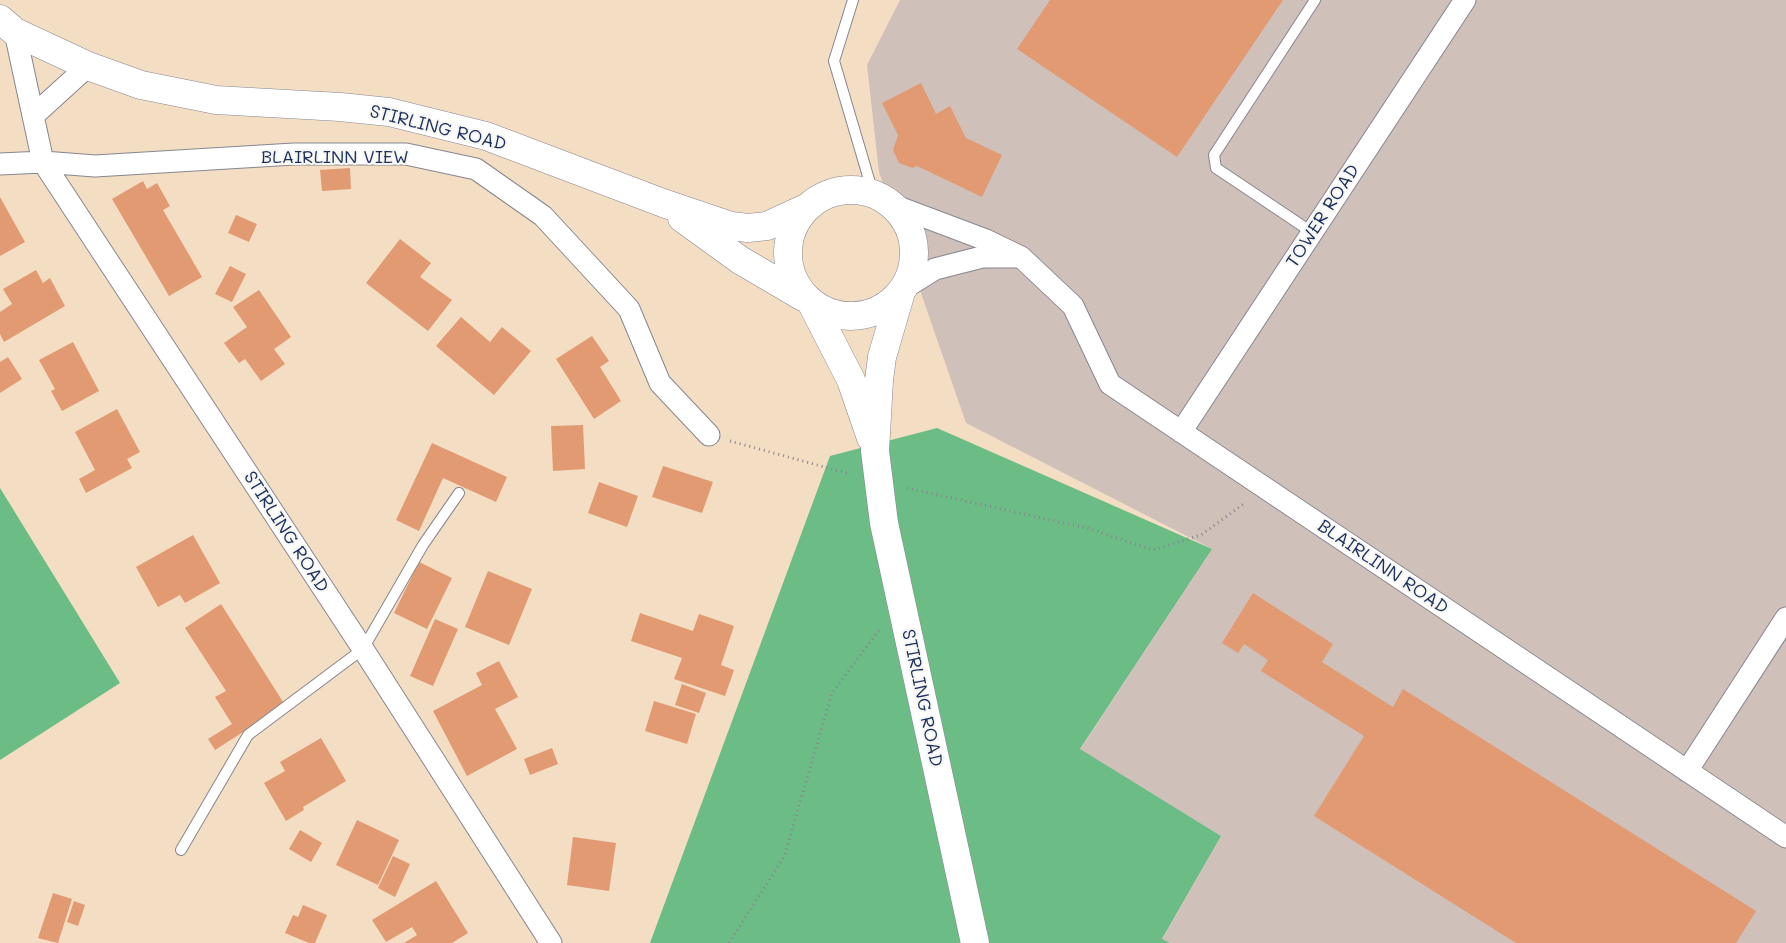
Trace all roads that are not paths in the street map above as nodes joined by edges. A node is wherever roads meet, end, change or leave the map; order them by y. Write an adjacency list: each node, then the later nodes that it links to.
1 (853, 0): 9 (lane)
2 (1315, 0): 12 (lane)
3 (1465, 0): 12 (street, TOWER ROAD)
4 (8, 25): 5 (main road, STIRLING ROAD); 6 (street, STIRLING ROAD)
5 (88, 66): 6 (street); 10 (main road, STIRLING ROAD)
6 (33, 116): 7 (street, STIRLING ROAD)
7 (43, 162): 8 (street, BLAIRLINN VIEW); 17 (street, BLAIRLINN VIEW); 21 (street, STIRLING ROAD)
8 (0, 164)
9 (883, 199): 11 (main road); 13 (street, BLAIRLINN ROAD); 14 (main road)
10 (663, 203): 11 (main road, STIRLING ROAD); 15 (main road, STIRLING ROAD)
11 (806, 208): 15 (main road)
12 (1313, 233): 16 (street, TOWER ROAD)
13 (1021, 257): 14 (street); 16 (street, BLAIRLINN ROAD)
14 (902, 290): 15 (main road); 18 (main road, STIRLING ROAD)
15 (810, 301): 18 (main road, STIRLING ROAD)
16 (1181, 432): 22 (street, BLAIRLINN ROAD)
17 (709, 436)
18 (876, 451): 26 (main road, STIRLING ROAD)
19 (459, 493): 21 (lane)
20 (1786, 618): 22 (street)
21 (363, 648): 24 (lane); 25 (street, STIRLING ROAD)
22 (1687, 771): 23 (street, BLAIRLINN ROAD)
23 (1786, 837)
24 (181, 850)
25 (551, 943)
26 (974, 943)

